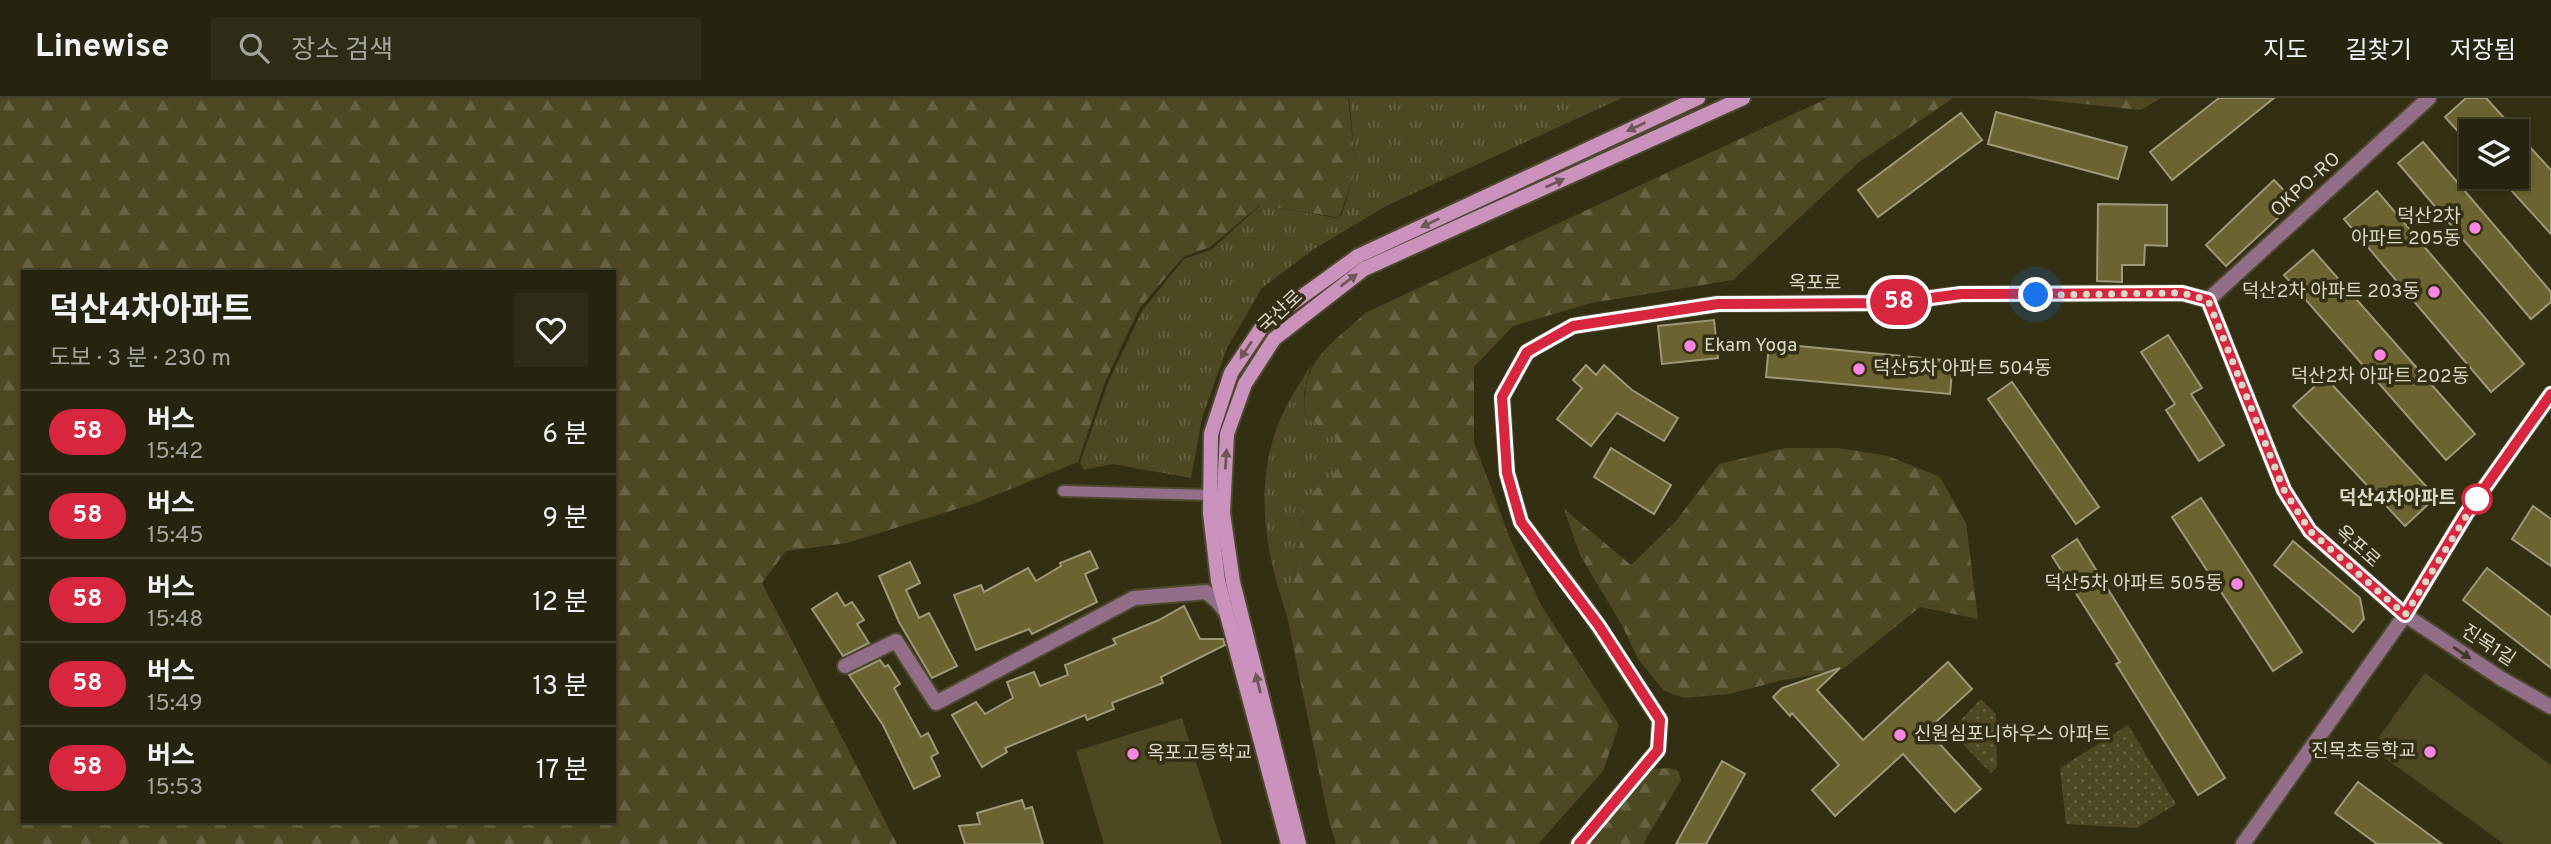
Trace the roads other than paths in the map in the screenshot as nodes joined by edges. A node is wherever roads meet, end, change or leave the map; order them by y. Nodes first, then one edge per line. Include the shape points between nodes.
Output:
1 (1698, 98) edge
2 (1743, 98) edge
3 (2430, 98) edge
4 (2208, 300) junction
5 (2551, 394) edge
6 (1063, 491) dead end
7 (1211, 495) junction
8 (1217, 568) junction
9 (1206, 592) junction
10 (2405, 615) junction
11 (1228, 617) junction
12 (845, 666) dead end
13 (2551, 707) edge
14 (1288, 844) edge
15 (1299, 844) edge
16 (1578, 844) edge
17 (2243, 844) edge

1 -> 7 street, 국산로 via 1358,256 1264,324 1231,373 1211,434
15 -> 2 street, 국산로 via 1233,582 1223,513 1227,434 1245,384 1274,340 1364,269
3 - 4 street, OKPO-RO
4 - 10 street, 옥포로 via 2284,490 2310,531
4 - 16 street, 옥포로 via 2182,293 1961,294 1893,303 1718,304 1573,326 1527,352 1502,397 1507,473 1521,522 1599,626 1660,720 1658,750
5 - 10 street via 2466,514
6 - 7 lane
7 - 8 street, 국산로
8 - 9 street
8 - 11 street, 국산로
9 - 11 street
9 - 12 street via 1134,598 936,703 896,641
10 -> 13 street, 진목1길
10 - 17 street
11 - 14 street, 국산로

